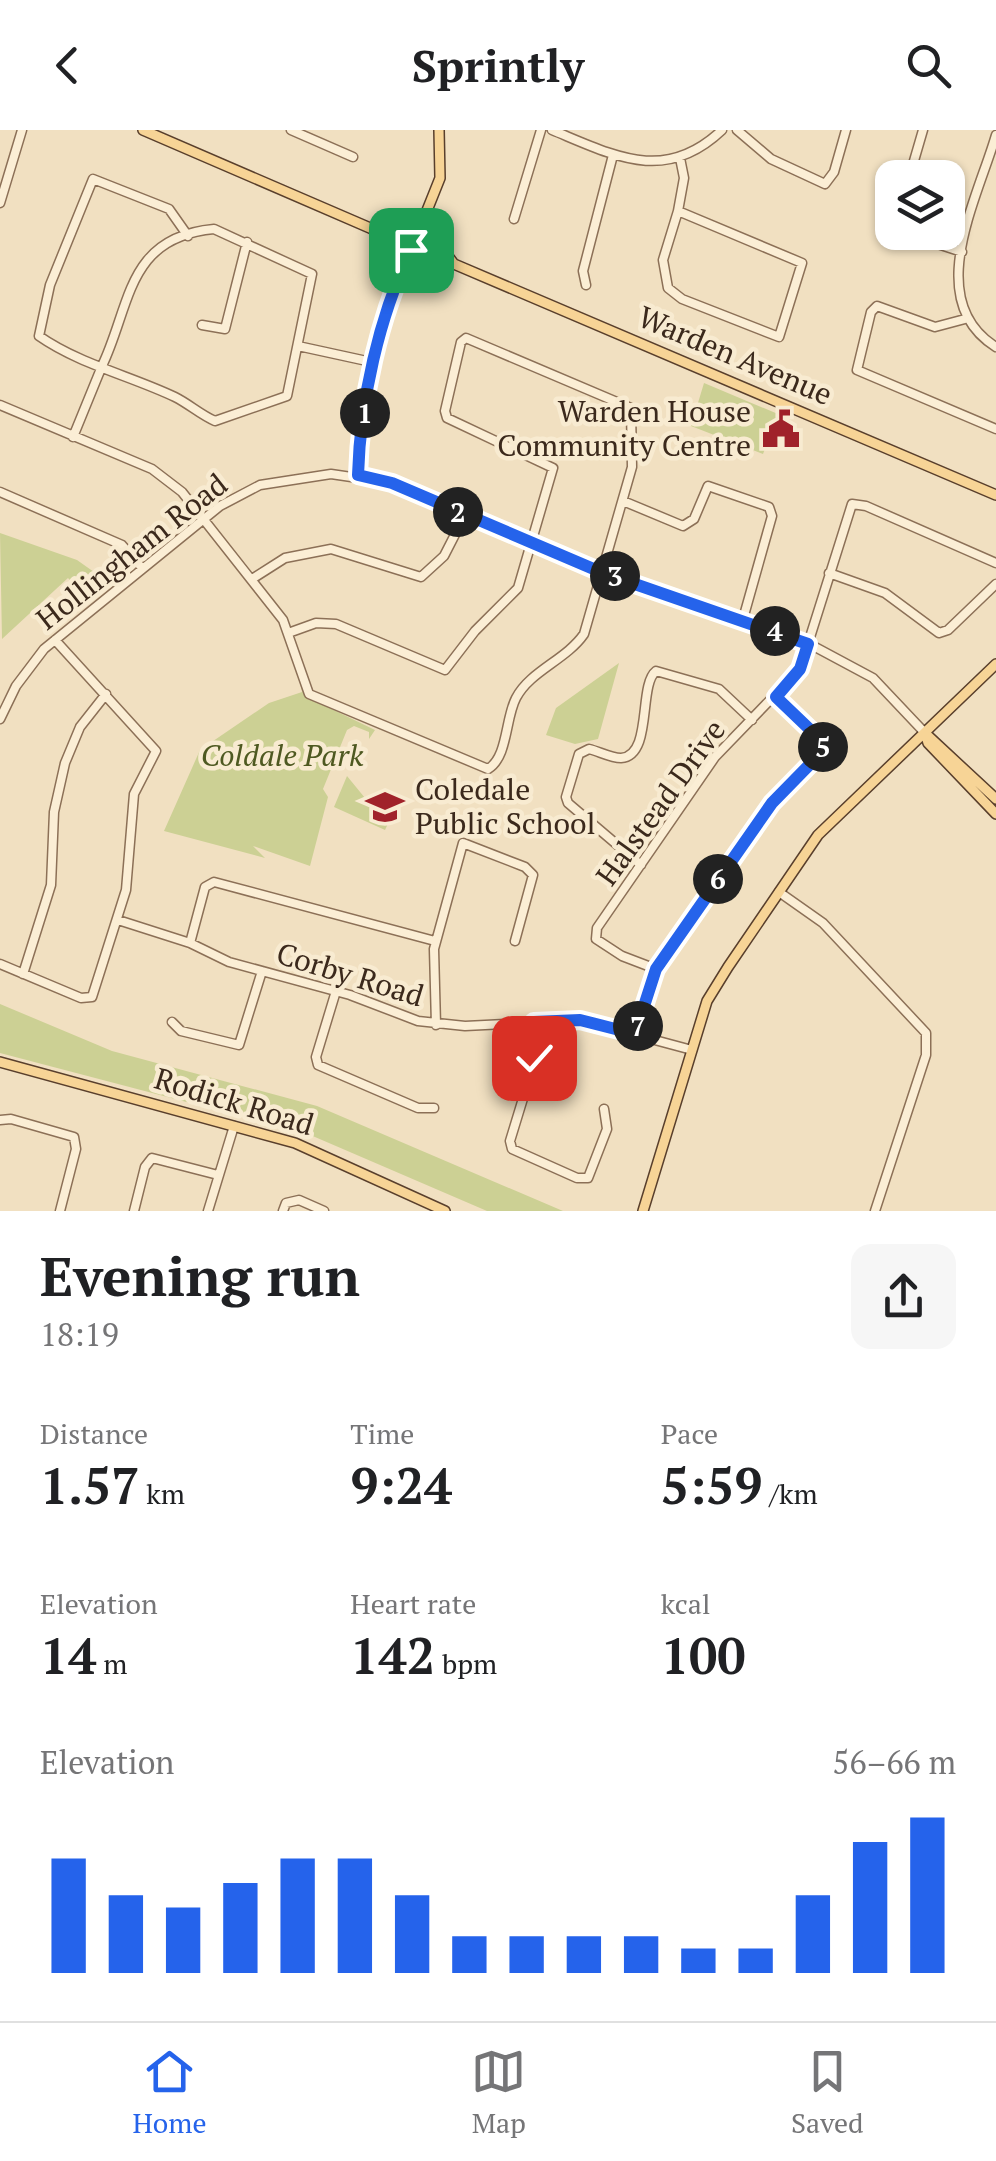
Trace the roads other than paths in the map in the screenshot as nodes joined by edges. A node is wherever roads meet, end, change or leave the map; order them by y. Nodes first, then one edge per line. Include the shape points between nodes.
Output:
1 (22, 130) edge
2 (143, 130) edge
3 (291, 130) edge
4 (439, 130) edge
5 (541, 130) edge
6 (552, 130) edge
7 (722, 130) edge
8 (737, 130) edge
9 (846, 130) edge
10 (923, 130) edge
11 (310, 134) edge
12 (996, 136) edge
13 (614, 155) junction
14 (354, 156) dead end
15 (680, 158) junction
16 (914, 160) edge
17 (0, 202) edge
18 (678, 211) junction
19 (514, 219) dead end
20 (188, 236) junction
21 (247, 242) junction
22 (413, 246) junction
23 (956, 250) edge
24 (962, 252) junction
25 (586, 285) dead end
26 (966, 319) junction
27 (202, 324) dead end
28 (298, 346) junction
29 (996, 348) edge
30 (376, 363) junction
31 (102, 366) junction
32 (0, 405) edge
33 (996, 429) edge
34 (73, 437) junction
35 (358, 475) junction
36 (0, 492) edge
37 (996, 495) edge
38 (623, 501) junction
39 (465, 515) junction
40 (204, 518) junction
41 (533, 544) junction
42 (996, 564) edge
43 (142, 568) junction
44 (603, 573) junction
45 (829, 573) junction
46 (252, 579) junction
47 (996, 584) edge
48 (743, 619) junction
49 (290, 632) junction
50 (55, 640) junction
51 (808, 644) junction
52 (996, 664) edge
53 (106, 694) junction
54 (776, 697) junction
55 (0, 720) edge
56 (752, 720) junction
57 (926, 733) junction
58 (996, 799) edge
59 (996, 814) edge
60 (641, 865) junction
61 (779, 892) junction
62 (118, 920) junction
63 (435, 941) junction
64 (515, 941) dead end
65 (190, 943) junction
66 (0, 964) edge
67 (656, 969) junction
68 (262, 971) junction
69 (23, 974) junction
70 (336, 991) junction
71 (172, 1022) dead end
72 (534, 1022) junction
73 (436, 1025) junction
74 (635, 1034) junction
75 (692, 1050) junction
76 (0, 1062) edge
77 (434, 1108) dead end
78 (604, 1109) dead end
79 (0, 1120) edge
80 (234, 1126) junction
81 (218, 1175) junction
82 (60, 1211) edge
83 (134, 1211) edge
84 (208, 1211) edge
85 (283, 1211) edge
86 (324, 1211) edge
87 (445, 1211) edge
88 (643, 1211) edge
89 (875, 1211) edge

1 - 17 street
2 - 22 main road, Warden Avenue
3 - 11 street
4 - 22 main road via 442,170
5 - 19 street
6 - 13 street
7 - 15 street
8 - 9 street via 771,160 822,184 834,172
10 - 16 street
11 - 14 street
12 - 24 street
13 - 15 street via 656,162
13 - 25 street via 583,270
15 - 18 street
18 - 18 street via 663,260 668,288 779,337 802,263
20 - 21 street via 214,229
20 - 31 street via 146,261 120,308
20 - 31 street via 162,206 100,179 88,184 37,332
21 - 27 street via 225,329
21 - 28 street via 314,277
22 - 30 street
22 - 37 main road, Warden Avenue
23 - 24 street
24 - 26 street via 957,292
26 - 29 street
26 - 33 street via 935,327 877,306 857,370
28 - 30 street
28 - 31 street via 285,398 219,421
30 - 35 street
31 - 34 street
32 - 34 street
34 - 40 street via 166,478
35 - 39 street, Hollingham Road
35 - 40 street, Hollingham Road via 271,482
36 - 43 street via 122,545
38 - 41 street via 632,467 630,408 466,338 447,418 554,468
38 - 44 street
38 - 48 street via 683,526 694,519 708,486 769,507
39 - 41 street, Hollingham Road
39 - 46 street via 444,556 422,576 331,549 285,558
40 - 43 street, Hollingham Road
40 - 46 street
41 - 44 street, Hollingham Road
41 - 49 street via 515,594 475,631 448,669 336,624
42 - 45 street, Halstead Drive via 855,504
43 - 50 street, Hollingham Road
44 - 48 street, Hollingham Road
44 - 49 street via 584,634 516,699 498,760 488,769 314,698 302,684
45 - 47 street via 884,593 939,633
45 - 51 street, Halstead Drive
46 - 49 street
48 - 51 street, Hollingham Road
50 - 53 street
50 - 55 street, Hollingham Road via 24,672
51 - 54 street, Halstead Drive via 800,669
51 - 57 street, Hollingham Road via 874,678
52 - 57 main road
53 - 62 street via 156,752 132,801
53 - 69 street via 80,726 58,789 53,872
54 - 56 street, Halstead Drive
54 - 67 street via 823,746 772,803
56 - 60 street, Halstead Drive via 716,756
56 - 60 street via 720,689 656,671 648,678 642,734 629,754 580,754 568,803
57 - 58 main road
57 - 59 main road
57 - 61 main road via 818,835
60 - 67 street, Halstead Drive via 596,934 604,947
61 - 75 main road via 707,1001
61 - 89 street via 823,923 926,1033 926,1055
62 - 65 street, Corby Road
62 - 69 street via 90,999
63 - 64 street via 460,846 468,843 533,874
63 - 65 street via 214,882 205,887
63 - 73 street
65 - 68 street, Corby Road
66 - 69 street
67 - 74 street
68 - 70 street, Corby Road
68 - 71 street via 239,1045 181,1031
70 - 73 street, Corby Road
70 - 77 street via 318,1064 418,1108
72 - 73 street, Corby Road
72 - 74 street, Corby Road via 580,1020
72 - 78 street via 532,1069 512,1149 588,1178 607,1129
74 - 75 street, Corby Road
75 - 88 main road
76 - 80 main road, Rodick Road
79 - 82 street via 74,1136
80 - 81 street
80 - 87 main road, Rodick Road via 304,1147
81 - 83 street via 152,1158
81 - 84 street
85 - 86 street via 286,1202 299,1200

